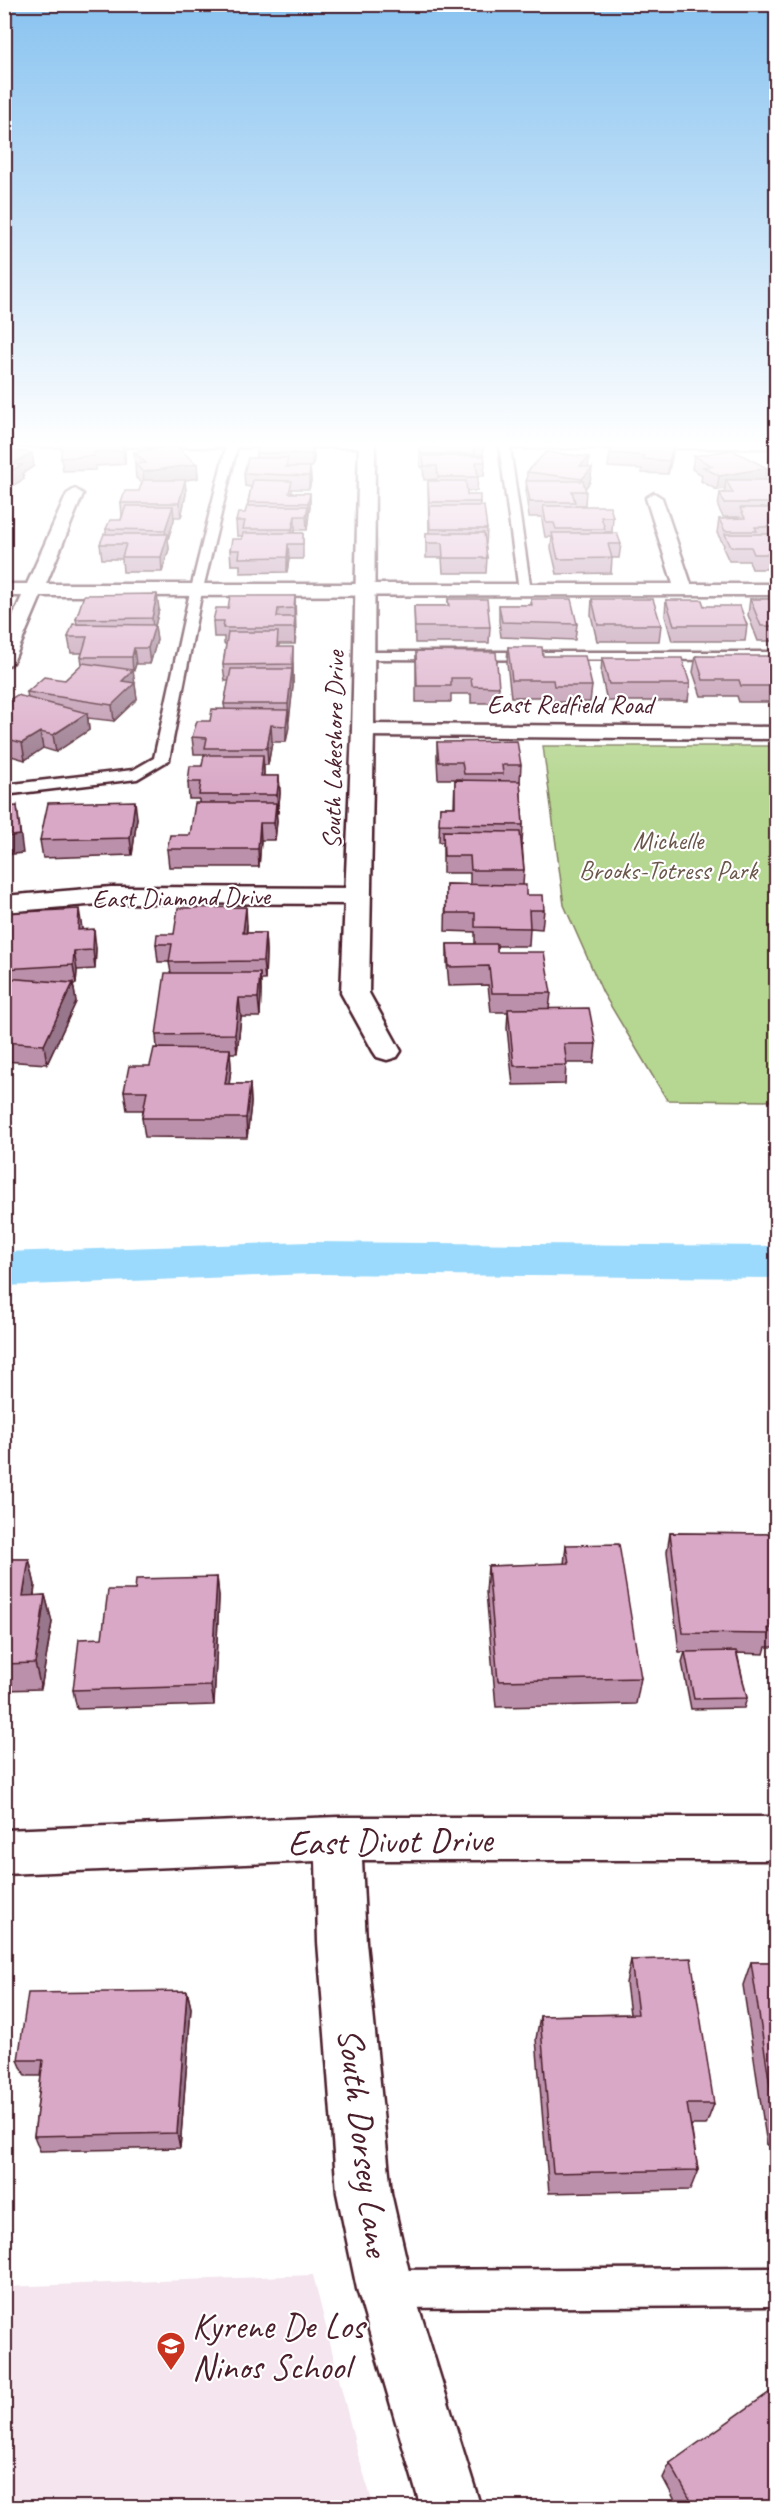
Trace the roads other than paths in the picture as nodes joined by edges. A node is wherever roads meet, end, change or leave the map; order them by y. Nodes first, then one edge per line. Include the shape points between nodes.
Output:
1 (49, 559) edge
2 (204, 559) edge
3 (365, 559) edge
4 (521, 559) edge
5 (674, 559) edge
6 (4, 590) edge
7 (36, 590) junction
8 (196, 590) junction
9 (777, 590) edge
10 (364, 591) junction
11 (525, 591) junction
12 (684, 591) junction
13 (364, 656) junction
14 (777, 656) edge
15 (4, 660) edge
16 (363, 730) junction
17 (777, 733) edge
18 (4, 790) edge
19 (358, 896) junction
20 (4, 904) edge
21 (387, 1051) dead end
22 (777, 1838) edge
23 (338, 1839) junction
24 (4, 1852) edge
25 (777, 2287) edge
26 (385, 2289) junction
27 (451, 2508) edge

1 - 7 street
2 - 8 lane
3 - 10 street, South Lakeshore Drive
4 - 11 lane
5 - 12 street
6 - 7 street
7 - 8 street
7 - 15 street
8 - 10 street
8 - 18 lane via 161,760 137,774
9 - 12 street
10 - 11 street
10 - 13 street, South Lakeshore Drive
11 - 12 street
13 - 14 lane
13 - 16 street, South Lakeshore Drive
16 - 17 street, East Redfield Road
16 - 19 street, South Lakeshore Drive
19 - 20 street, East Diamond Drive via 111,896
19 - 21 street, South Lakeshore Drive via 355,993
22 - 23 street, East Divot Drive
23 - 24 street, East Divot Drive
23 - 26 street, South Dorsey Lane via 342,1942 364,2193
25 - 26 lane
26 - 27 street, South Dorsey Lane

